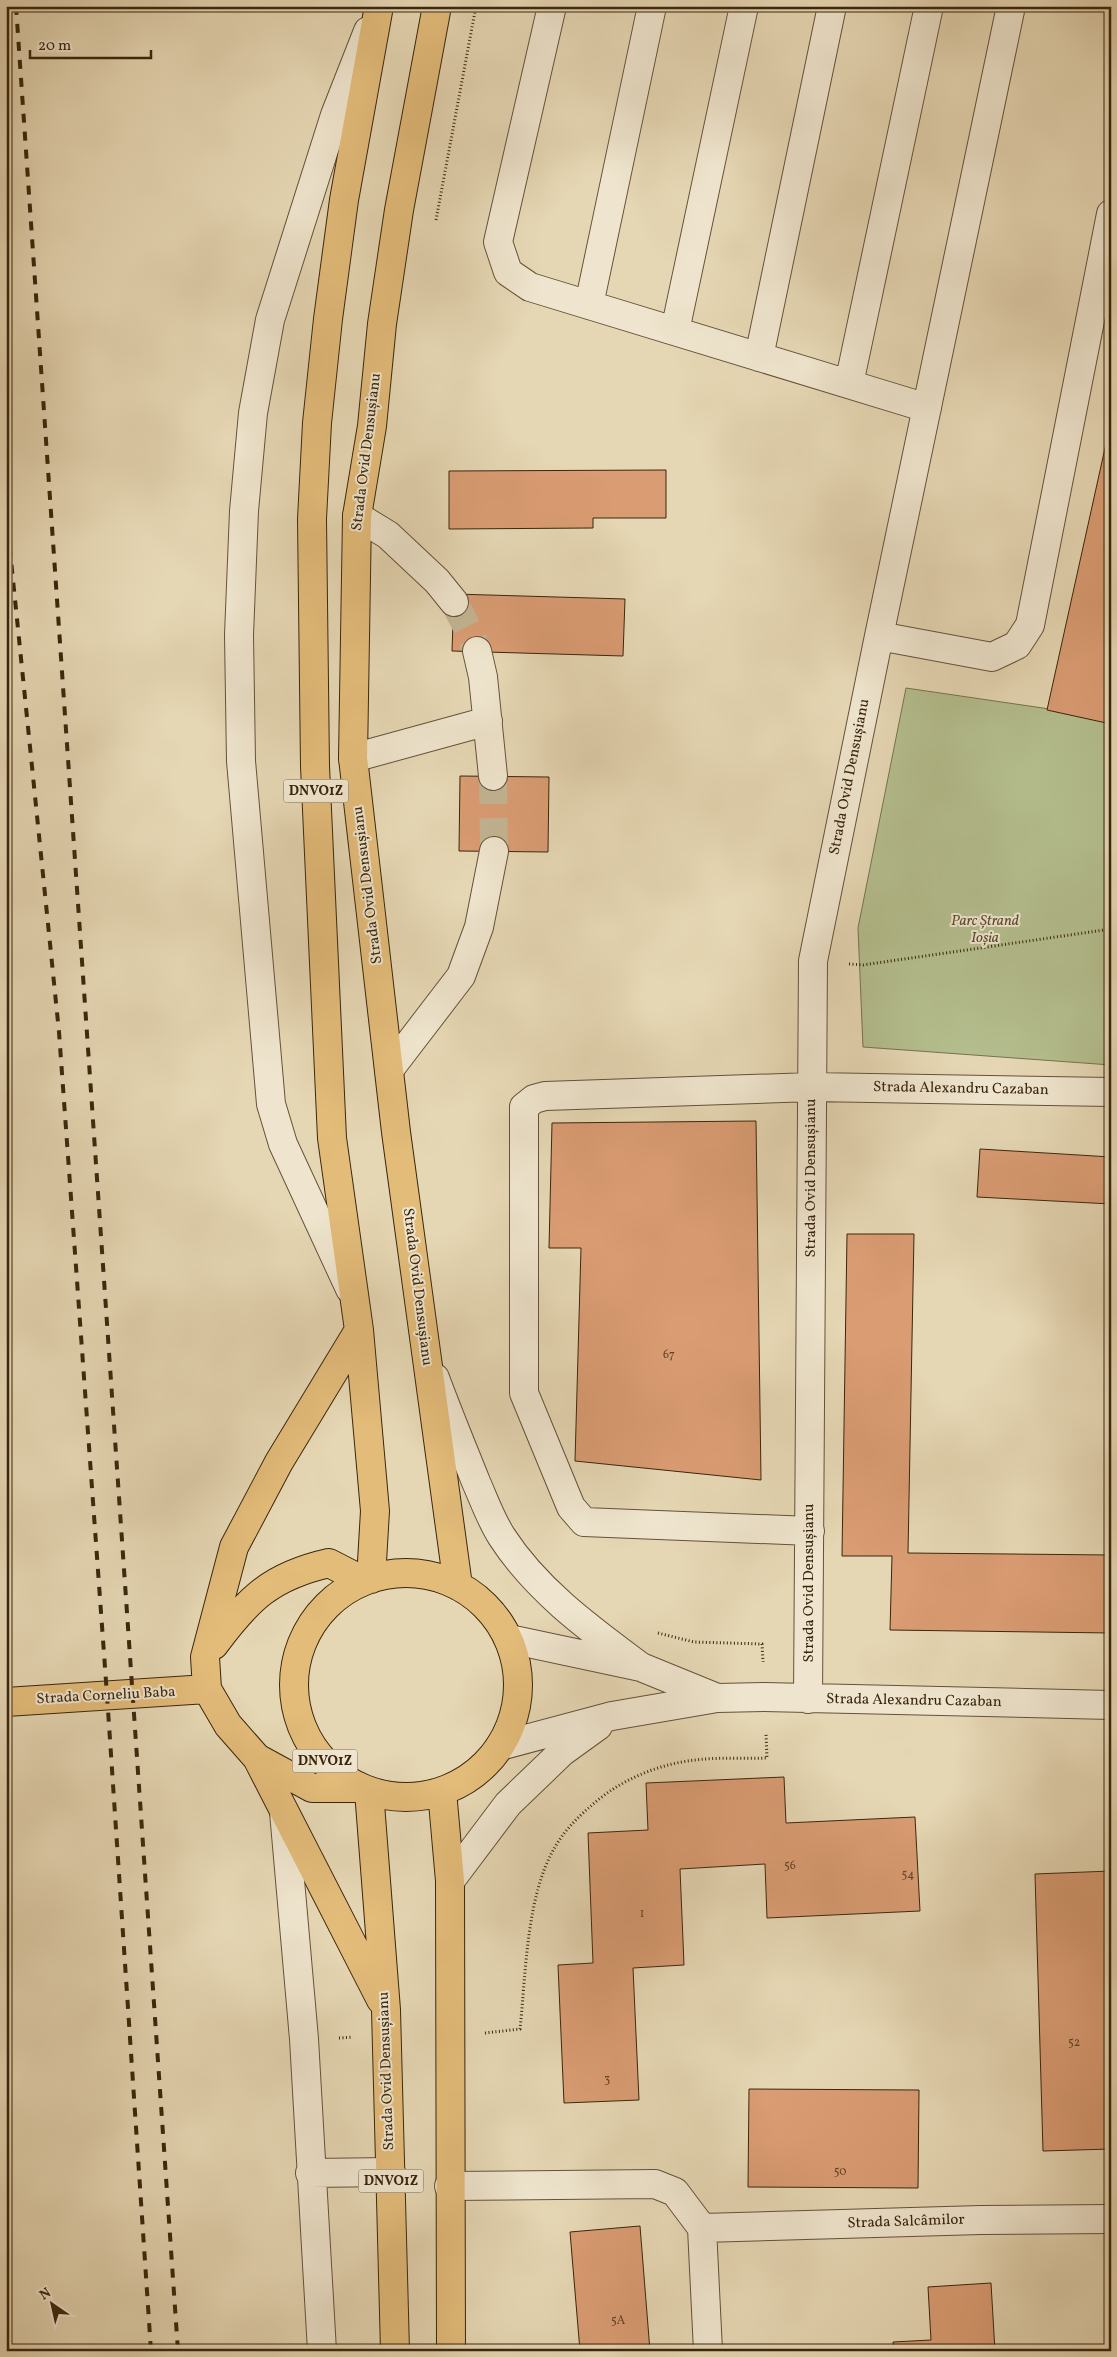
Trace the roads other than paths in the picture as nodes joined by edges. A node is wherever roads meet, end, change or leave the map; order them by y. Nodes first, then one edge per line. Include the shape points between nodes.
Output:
1 (378, 6) edge
2 (438, 6) edge
3 (552, 6) edge
4 (652, 6) edge
5 (744, 6) edge
6 (832, 6) edge
7 (929, 6) edge
8 (1011, 6) edge
9 (1111, 214) edge
10 (589, 305) junction
11 (675, 331) junction
12 (759, 357) junction
13 (849, 384) junction
14 (927, 408) junction
15 (357, 516) junction
16 (454, 602) tunnel mouth
17 (879, 636) junction
18 (477, 651) tunnel mouth
19 (488, 721) junction
20 (353, 758) junction
21 (492, 776) tunnel mouth
22 (494, 851) tunnel mouth
23 (389, 1070) junction
24 (812, 1087) junction
25 (1111, 1092) edge
26 (356, 1303) junction
27 (359, 1330) junction
28 (425, 1351) junction
29 (810, 1531) junction
30 (368, 1580) junction
31 (458, 1586) junction
32 (509, 1639) junction
33 (205, 1657) junction
34 (641, 1667) junction
35 (207, 1690) junction
36 (718, 1698) junction
37 (808, 1699) junction
38 (6, 1702) edge
39 (1111, 1705) edge
40 (612, 1716) junction
41 (500, 1746) junction
42 (256, 1758) junction
43 (365, 1790) junction
44 (442, 1791) junction
45 (284, 1812) junction
46 (450, 1881) junction
47 (386, 2010) junction
48 (310, 2172) junction
49 (391, 2172) junction
50 (449, 2186) junction
51 (1111, 2219) edge
52 (702, 2228) junction
53 (322, 2351) edge
54 (395, 2351) edge
55 (451, 2351) edge
56 (708, 2351) edge

1 - 26 main road, DNVO1Z via 344,200 328,319 317,423 312,518 315,766 332,1138
1 - 26 street via 334,115 270,320 253,414 244,511 239,635 241,761 271,1104 283,1144
2 - 15 main road, Strada Ovid Densușianu / DNVO1Z via 399,210 382,324 372,426
3 - 10 street via 498,242 508,272 530,288
4 - 10 street
5 - 11 street
6 - 12 street
7 - 13 street
8 - 14 street, Strada Ovid Densușianu
9 - 17 street via 1030,625 1017,645 992,657
10 - 11 street
11 - 12 street
12 - 13 street
13 - 14 street
14 - 17 street, Strada Ovid Densușianu
15 - 16 street via 388,534
15 - 20 main road, Strada Ovid Densușianu / DNVO1Z
17 - 24 street, Strada Ovid Densușianu via 813,961
18 - 19 street
19 - 20 street
19 - 21 street
20 - 23 main road, Strada Ovid Densușianu / DNVO1Z
22 - 23 street via 479,927 461,976
23 - 28 main road, Strada Ovid Densușianu / DNVO1Z
24 - 25 street, Strada Alexandru Cazaban
24 - 29 street, Strada Ovid Densușianu
24 - 29 street, Strada Alexandru Cazaban via 546,1096 534,1099 524,1107 524,1393 571,1506 584,1522
26 - 27 main road, DNVO1Z
27 - 30 main road, DNVO1Z via 375,1511
27 - 33 main road via 279,1462 234,1546
28 - 31 main road, Strada Ovid Densușianu / DNVO1Z
28 - 34 street via 458,1439 502,1536 529,1572 556,1600 595,1634
29 - 37 street, Strada Ovid Densușianu
30 - 31 main road, DNVO1Z via 400,1572 430,1575
30 - 33 main road via 329,1563 298,1570 240,1610
30 - 43 main road, DNVO1Z via 339,1595 318,1616 303,1641 295,1669 294,1688 301,1727 316,1752 336,1773
31 - 32 main road, DNVO1Z via 488,1608
32 - 34 street, Strada Alexandru Cazaban
32 - 41 main road, DNVO1Z via 518,1675 516,1703
33 - 35 main road
34 - 36 street, Strada Alexandru Cazaban
35 - 38 main road, Strada Corneliu Baba
35 - 42 main road via 228,1725
36 - 37 street, Strada Alexandru Cazaban
36 - 40 street, Strada Alexandru Cazaban
37 - 39 street, Strada Alexandru Cazaban
40 - 41 street, Strada Alexandru Cazaban
40 - 46 street via 562,1752 508,1804
41 - 44 main road, DNVO1Z via 476,1774
42 - 43 main road via 312,1788
42 - 45 main road
43 - 44 main road, DNVO1Z via 406,1798
43 - 47 main road, Strada Ovid Densușianu / DNVO1Z
44 - 46 main road
45 - 47 main road
45 - 48 street via 304,2039
46 - 50 main road via 452,2036
47 - 49 main road, Strada Ovid Densușianu / DNVO1Z
48 - 49 street
48 - 53 street
49 - 54 main road, Strada Ovid Densușianu / DNVO1Z
50 - 52 street via 655,2184 675,2192
50 - 55 main road
51 - 52 street, Strada Salcâmilor
52 - 56 street

